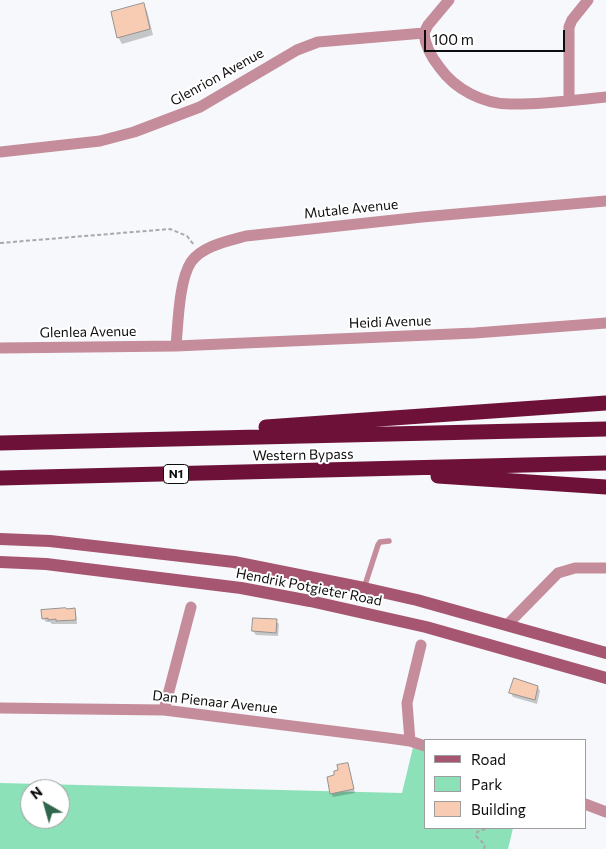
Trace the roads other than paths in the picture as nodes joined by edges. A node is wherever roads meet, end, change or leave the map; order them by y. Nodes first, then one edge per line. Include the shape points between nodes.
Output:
1 (449, 0) edge
2 (588, 0) edge
3 (424, 33) junction
4 (606, 97) edge
5 (569, 100) junction
6 (0, 152) edge
7 (606, 201) edge
8 (606, 323) edge
9 (176, 346) junction
10 (0, 348) edge
11 (606, 404) edge
12 (606, 429) edge
13 (103, 440) junction
14 (0, 443) edge
15 (606, 462) edge
16 (351, 470) junction
17 (0, 478) edge
18 (606, 487) edge
19 (0, 539) edge
20 (389, 541) dead end
21 (0, 562) edge
22 (606, 568) edge
23 (364, 588) junction
24 (191, 607) dead end
25 (508, 626) junction
26 (421, 645) dead end
27 (606, 653) edge
28 (606, 678) edge
29 (0, 708) edge
30 (164, 710) junction
31 (410, 741) junction
32 (424, 746) edge
33 (586, 804) edge
34 (606, 812) edge

1 - 3 street
2 - 5 street via 569,27
3 - 5 street via 427,47 442,71 470,94 508,104
3 - 6 street, Glenrion Avenue via 318,42 297,50 200,107 134,132 100,141
4 - 5 street
7 - 9 street, Mutale Avenue via 422,216 226,241 205,250 192,261 186,272
8 - 9 street, Heidi Avenue via 475,333
9 - 10 street, Glenlea Avenue
11 - 13 highway
12 - 13 highway, Western Bypass
13 - 14 highway, Western Bypass
15 - 16 highway, Western Bypass / N1
16 - 17 highway, Western Bypass / N1
16 - 18 highway
19 - 23 main road, Hendrik Potgieter Road via 50,540 234,562
20 - 23 lane via 378,545
21 - 28 main road, Hendrik Potgieter Road via 46,564 241,588 310,601 426,627
22 - 25 street via 576,568 558,573
23 - 25 main road, Hendrik Potgieter Road
24 - 30 street
25 - 27 main road, Hendrik Potgieter Road
26 - 31 street via 407,703
29 - 30 street, Dan Pienaar Avenue
30 - 31 street, Dan Pienaar Avenue
31 - 32 street, Dan Pienaar Avenue
33 - 34 street

